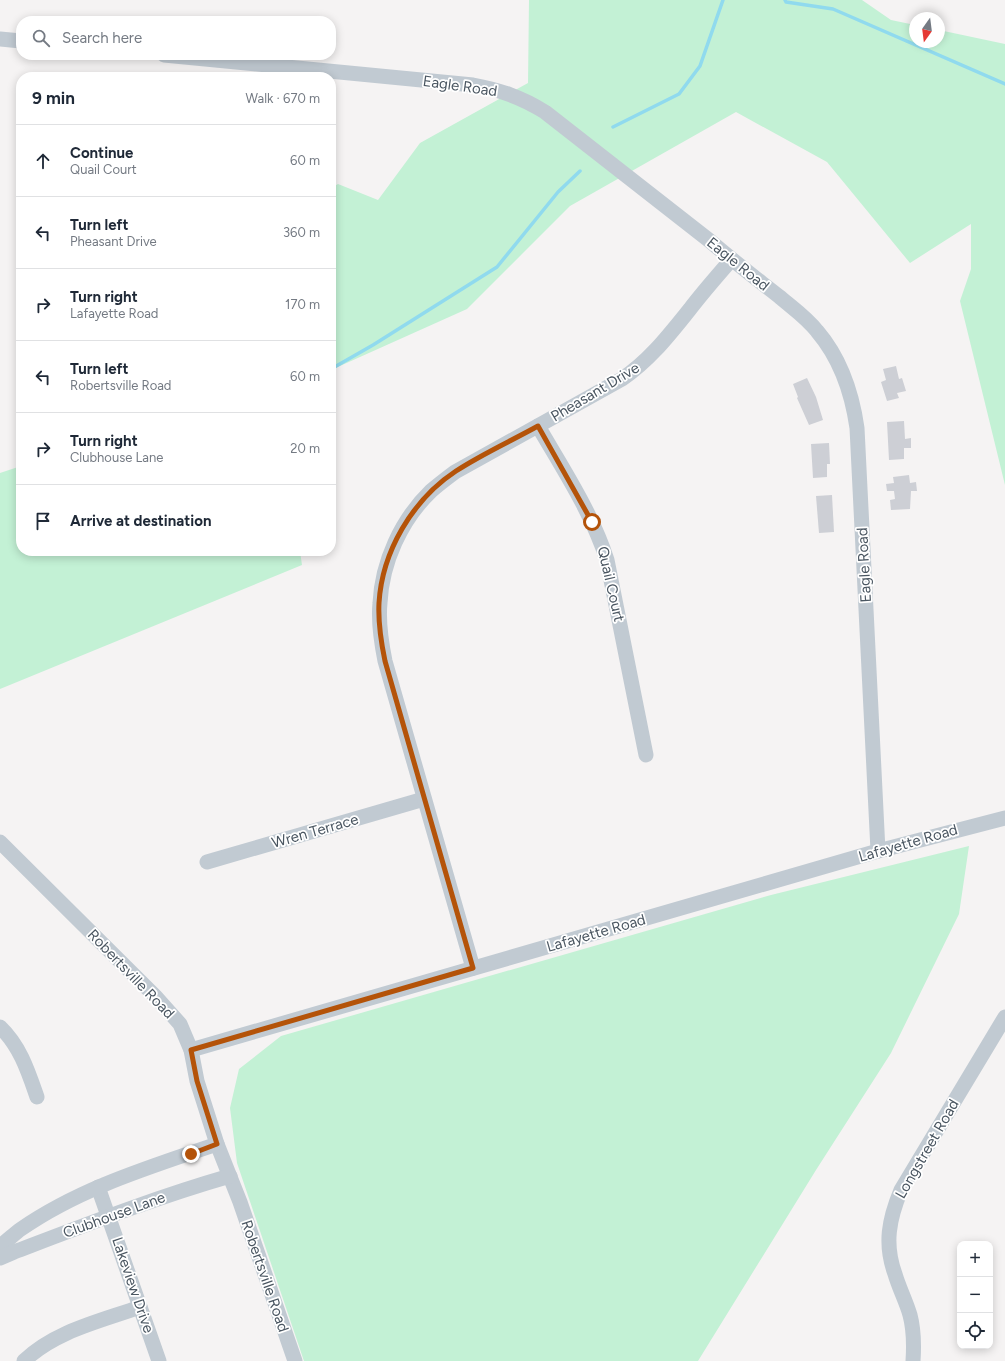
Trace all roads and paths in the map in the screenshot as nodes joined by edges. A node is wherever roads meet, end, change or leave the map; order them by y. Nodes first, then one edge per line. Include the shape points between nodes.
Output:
1 (0, 39) edge
2 (16, 41) edge
3 (192, 60) edge
4 (255, 71) edge
5 (271, 72) edge
6 (336, 76) edge
7 (731, 260) junction
8 (538, 426) junction
9 (646, 756) dead end
10 (424, 799) junction
11 (1004, 822) edge
12 (0, 842) edge
13 (878, 851) junction
14 (207, 862) dead end
15 (473, 968) junction
16 (1005, 1017) edge
17 (0, 1027) edge
18 (191, 1050) junction
19 (37, 1096) dead end
20 (217, 1144) junction
21 (230, 1176) junction
22 (98, 1187) junction
23 (109, 1217) junction
24 (0, 1246) edge
25 (0, 1258) edge
26 (140, 1307) junction
27 (24, 1361) edge
28 (159, 1361) edge
29 (295, 1361) edge
30 (913, 1361) edge

1 - 2 street
3 - 4 street, Eagle Road
4 - 5 street, Eagle Road
6 - 7 street, Eagle Road via 473,85 519,97 545,112
7 - 8 street, Pheasant Drive via 657,350 644,362 622,379
7 - 13 street, Eagle Road via 806,319 831,350 848,383 858,428
8 - 9 street, Quail Court via 592,522 605,554
8 - 10 street, Pheasant Drive via 455,472 432,490 399,534 389,557 380,602 380,638
10 - 14 street, Wren Terrace
10 - 15 street, Pheasant Drive
11 - 13 street, Lafayette Road
12 - 18 street, Robertsville Road via 155,996 180,1024
13 - 15 street, Lafayette Road
15 - 18 street, Lafayette Road
16 - 30 street, Longstreet Road via 901,1190 893,1211 888,1238 889,1251 894,1274 910,1314 914,1343
17 - 19 street via 24,1061
18 - 20 street, Robertsville Road via 197,1081
20 - 21 street, Robertsville Road
20 - 22 street, Clubhouse Lane
21 - 23 street, Clubhouse Lane
21 - 29 street, Robertsville Road
22 - 23 street, Lakeview Drive
22 - 24 street, Clubhouse Lane via 21,1229
23 - 25 street, Clubhouse Lane
23 - 26 street, Lakeview Drive
26 - 27 street via 56,1339
26 - 28 street, Lakeview Drive

